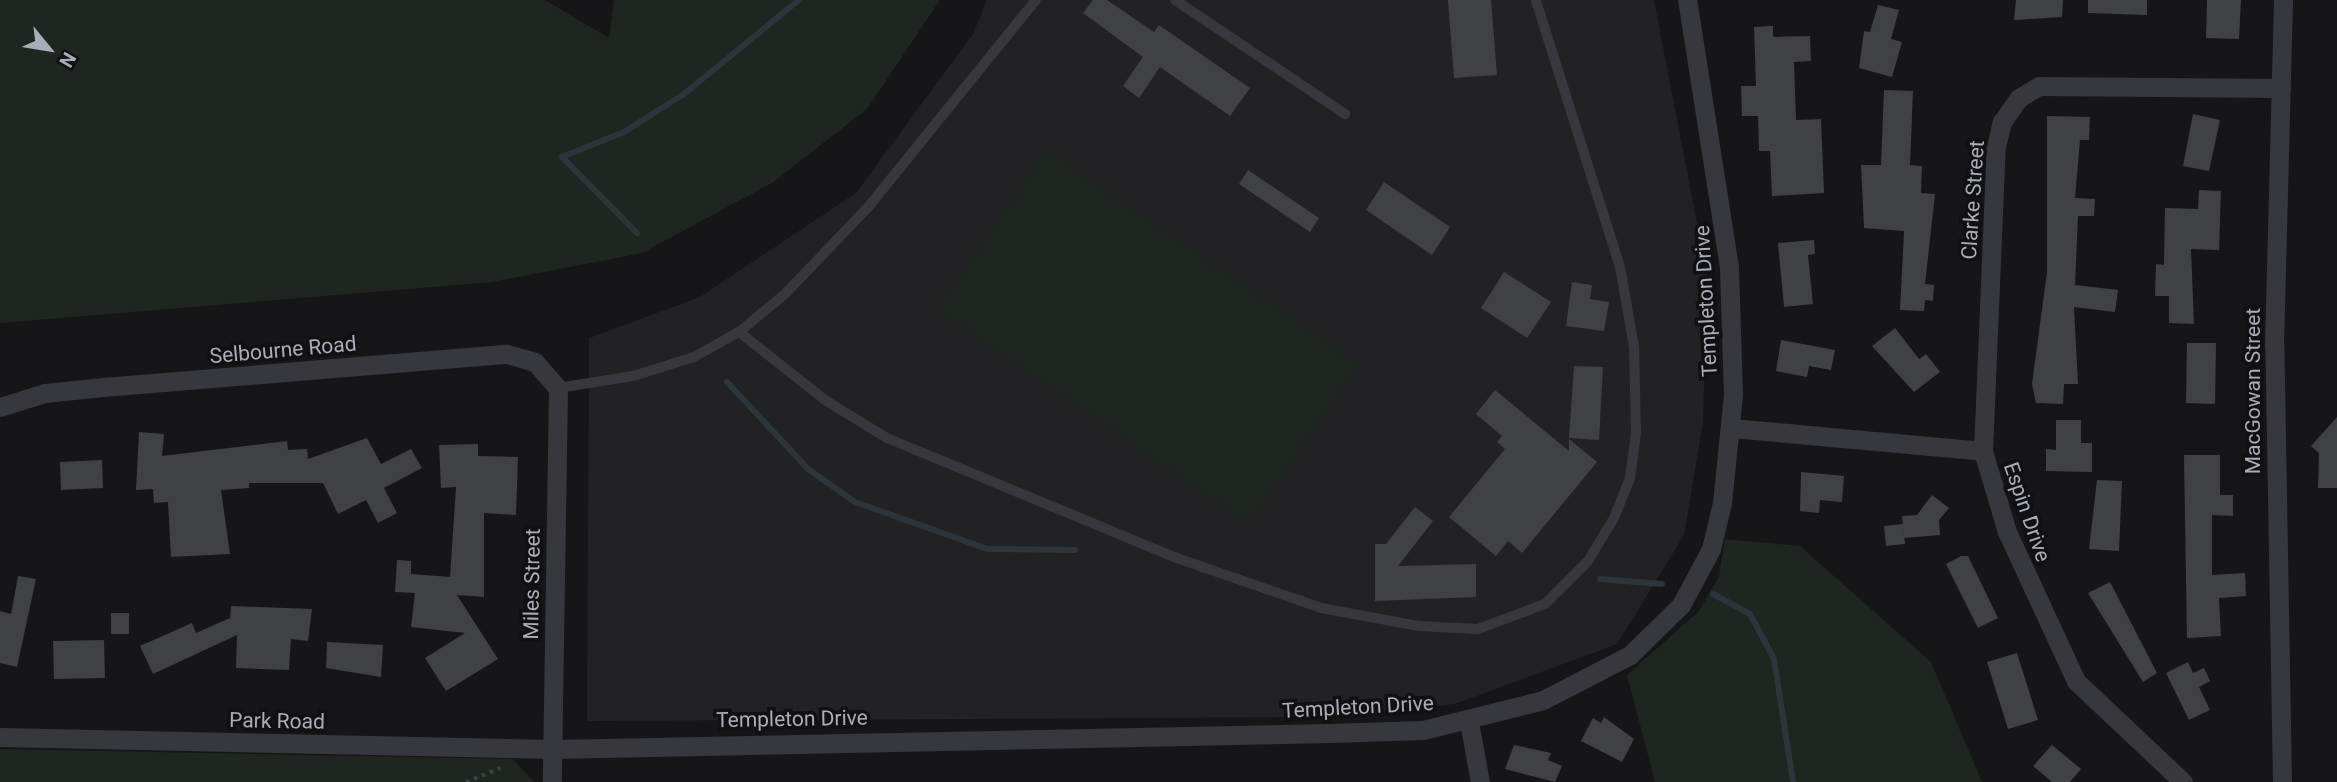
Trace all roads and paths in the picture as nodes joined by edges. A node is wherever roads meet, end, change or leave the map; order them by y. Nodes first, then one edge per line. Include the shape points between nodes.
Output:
1 (1037, 0) edge
2 (1175, 0) edge
3 (1536, 0) edge
4 (1687, 0) edge
5 (2283, 0) edge
6 (2281, 88) junction
7 (1345, 114) dead end
8 (739, 332) junction
9 (558, 387) junction
10 (0, 407) edge
11 (1732, 428) junction
12 (1983, 451) junction
13 (1469, 722) junction
14 (0, 737) edge
15 (552, 749) junction
16 (552, 782) edge
17 (1480, 782) edge
18 (2183, 782) edge
19 (2282, 782) edge

1 - 8 lane via 869,206 786,293
2 - 7 lane
3 - 8 lane via 1620,267 1634,347 1636,433 1630,478 1614,518 1588,561 1545,604 1478,629 1419,626 1321,608 1162,552 887,438 825,400
4 - 11 street, Templeton Drive via 1721,186
5 - 6 street, MacGowan Street
6 - 12 street, Clarke Street via 2039,86 2019,98 2002,122 1996,147
6 - 19 street, MacGowan Street via 2274,345
8 - 9 lane via 694,357 633,376
9 - 10 street, Selbourne Road via 535,362 507,354 45,393
9 - 15 street, Miles Street
11 - 12 street, Espin Drive
11 - 13 street, Templeton Drive via 1711,549 1681,605 1630,655 1584,681
12 - 18 street, Espin Drive via 2007,532 2076,681
13 - 15 street, Templeton Drive via 1330,733
13 - 17 street
14 - 15 street, Park Road
15 - 16 street, Miles Street

